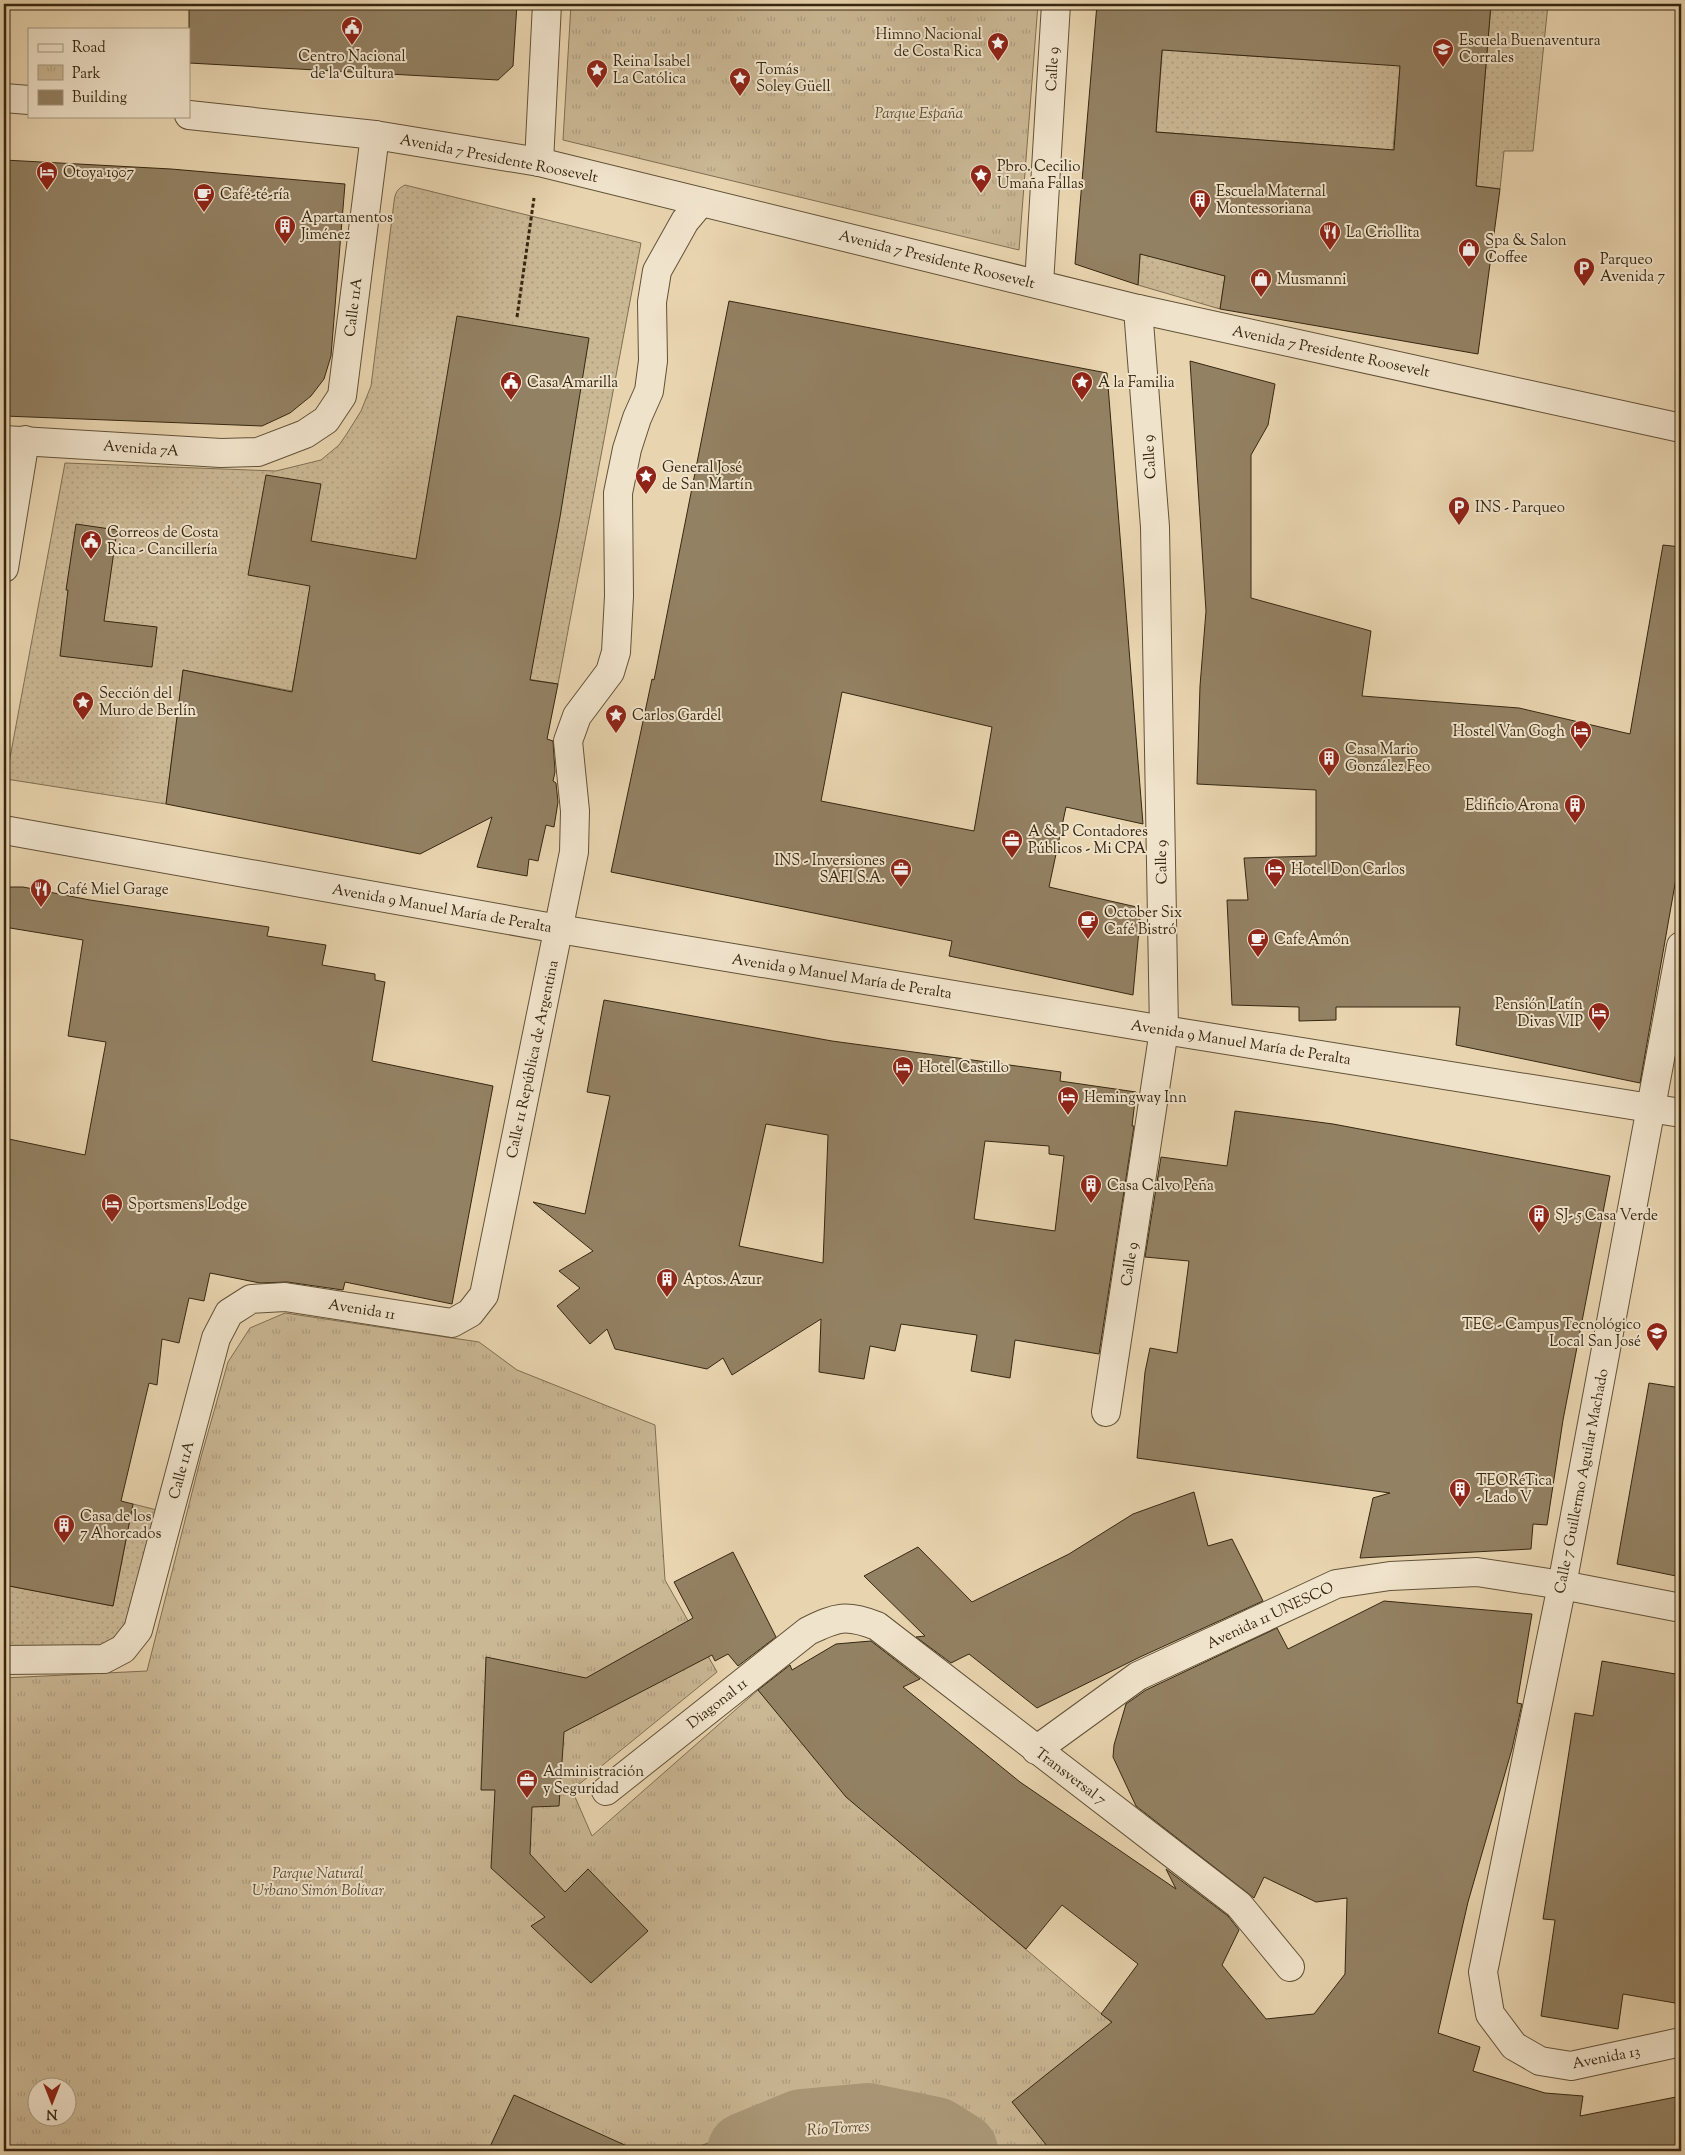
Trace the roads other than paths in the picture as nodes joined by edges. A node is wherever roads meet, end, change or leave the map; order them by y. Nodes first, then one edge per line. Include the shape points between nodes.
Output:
1 (547, 4) edge
2 (1056, 4) edge
3 (4, 98) edge
4 (28, 100) edge
5 (190, 116) edge
6 (375, 134) junction
7 (539, 162) junction
8 (701, 202) junction
9 (1038, 284) junction
10 (1138, 308) junction
11 (1681, 428) edge
12 (15, 440) edge
13 (277, 446) joint
14 (4, 568) edge
15 (4, 830) edge
16 (559, 929) junction
17 (1681, 946) edge
18 (1164, 1030) junction
19 (1652, 1108) junction
20 (1681, 1113) edge
21 (251, 1299) joint
22 (470, 1313) joint
23 (1106, 1412) dead end
24 (1562, 1585) junction
25 (1681, 1608) edge
26 (832, 1619) joint
27 (4, 1660) edge
28 (1036, 1750) junction
29 (606, 1791) dead end
30 (1290, 1967) dead end
31 (1490, 2014) joint
32 (1681, 2042) edge

1 - 7 street
2 - 9 street, Calle 9
3 - 4 street
5 - 6 street, Avenida 7 Presidente Roosevelt
6 - 7 street, Avenida 7 Presidente Roosevelt
6 - 13 street, Calle 11A via 342,396 326,420 305,434
7 - 8 street, Avenida 7 Presidente Roosevelt
8 - 9 street, Avenida 7 Presidente Roosevelt
8 - 16 street, Calle 11 República de Argentina via 685,221 657,271 652,302 653,361 649,391 627,449 618,493 616,652 610,672 577,716 568,741 575,811 574,852
9 - 10 street, Avenida 7 Presidente Roosevelt
10 - 11 street, Avenida 7 Presidente Roosevelt
10 - 18 street, Calle 9 via 1154,527
12 - 13 street, Avenida 7A via 221,453 258,452
12 - 14 street
15 - 16 street, Avenida 9 Manuel María de Peralta
16 - 18 street, Avenida 9 Manuel María de Peralta
16 - 22 street, Calle 11 República de Argentina via 484,1295
17 - 19 street, Calle 7 Guillermo Aguilar Machado
18 - 19 street, Avenida 9 Manuel María de Peralta
18 - 23 street, Calle 9
19 - 20 street, Avenida 9 Manuel María de Peralta
19 - 24 street, Calle 7 Guillermo Aguilar Machado
21 - 22 street, Avenida 11 via 285,1297 452,1323
21 - 27 street, Calle 11A via 229,1313 216,1338 138,1630 123,1649 104,1659
24 - 25 street, Avenida 11 UNESCO
24 - 28 street, Avenida 11 UNESCO via 1477,1572 1390,1576 1336,1584 1138,1676
24 - 31 street, Calle 7 Guillermo Aguilar Machado via 1483,1972
26 - 28 street, Transversal 7 via 856,1618 877,1626
26 - 29 street, Diagonal 11 via 808,1631
28 - 30 street, Transversal 7 via 1239,1905
31 - 32 street, Avenida 13 via 1514,2046 1540,2062 1571,2066

